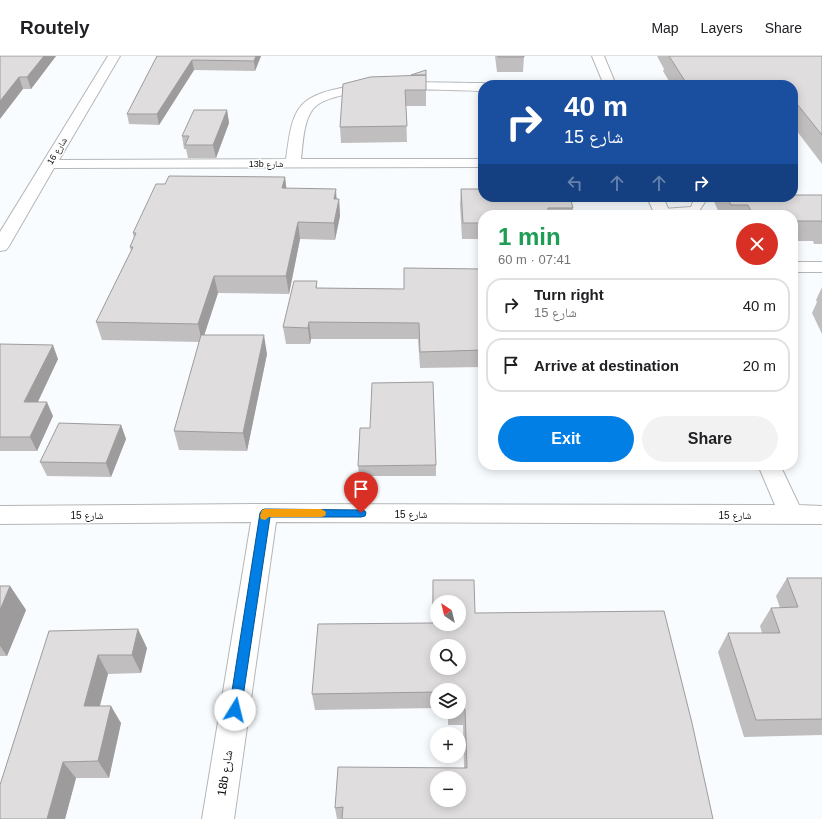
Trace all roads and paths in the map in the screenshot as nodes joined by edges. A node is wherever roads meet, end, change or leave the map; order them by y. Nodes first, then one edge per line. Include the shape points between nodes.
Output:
1 (114, 56) edge
2 (598, 56) edge
3 (608, 80) edge
4 (478, 87) edge
5 (478, 163) edge
6 (49, 164) junction
7 (293, 164) junction
8 (699, 202) edge
9 (689, 210) edge
10 (0, 246) edge
11 (798, 267) edge
12 (822, 267) edge
13 (771, 470) edge
14 (265, 513) junction
15 (0, 515) edge
16 (791, 515) junction
17 (822, 515) edge
18 (218, 819) edge

1 - 6 street, شارع 16
2 - 3 street
4 - 7 street via 379,87 348,89 324,95 313,101 303,114
5 - 7 street, 13b شارع
6 - 7 street, 13b شارع
6 - 10 street, شارع 16
8 - 9 lane via 695,208
11 - 12 street
13 - 16 street
14 - 15 street, شارع 15
14 - 16 street, شارع 15
14 - 18 street, 18b شارع
16 - 17 street, شارع 15

